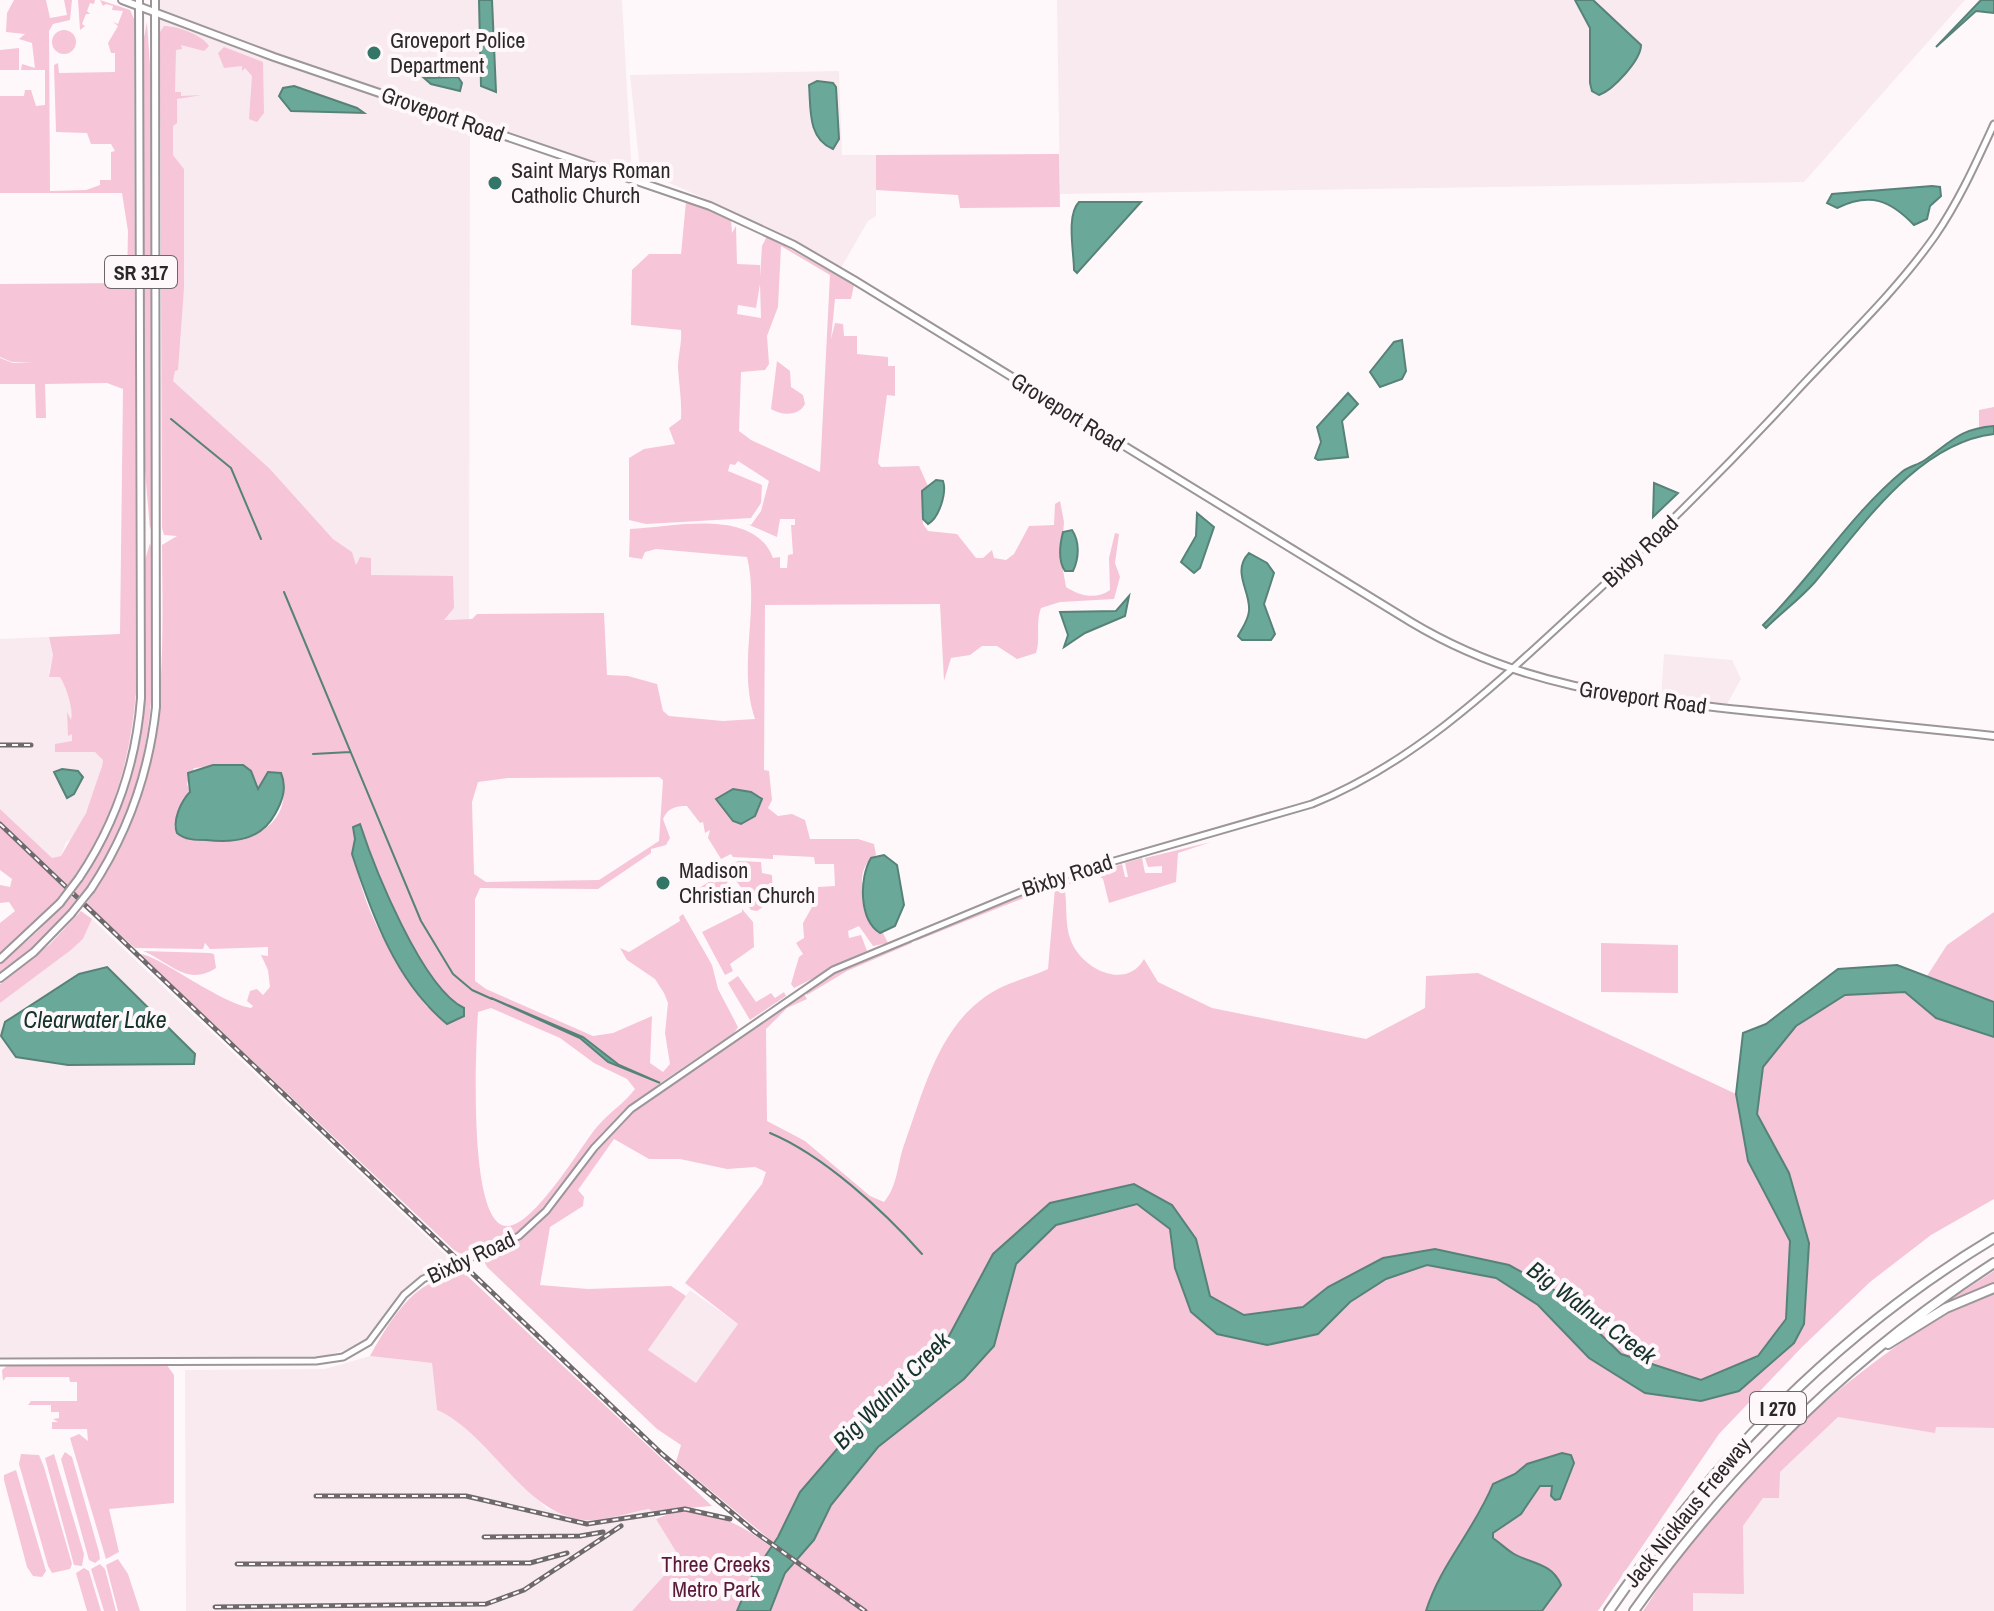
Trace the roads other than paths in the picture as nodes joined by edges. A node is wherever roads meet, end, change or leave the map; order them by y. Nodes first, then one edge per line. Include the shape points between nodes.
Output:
1 (122, 0) edge
2 (155, 0) edge
3 (139, 4) edge
4 (155, 14) junction
5 (1994, 124) edge
6 (1511, 669) junction
7 (1994, 736) edge
8 (0, 959) edge
9 (0, 978) edge
10 (1994, 1238) edge
11 (1994, 1263) edge
12 (1994, 1288) edge
13 (1869, 1353) junction
14 (0, 1362) edge
15 (1609, 1611) edge
16 (1634, 1611) edge

1 - 3 main road, Groveport Road
2 - 4 main road, SR 317
3 - 4 main road, Groveport Road
3 - 8 main road, SR 317, bridge via 141,698 133,754 120,801 79,878
4 - 6 main road, Groveport Road via 680,195 764,230 1418,627
4 - 9 main road, SR 317, bridge via 156,707 148,759 117,845 91,889 34,952
5 - 6 street, Bixby Road via 1945,221 1889,292 1711,483
6 - 7 main road, Groveport Road via 1621,698
6 - 14 street, Bixby Road via 1425,741 1352,787 1282,814 1052,879 822,977 662,1085 614,1126 527,1230 423,1279 404,1295 375,1337 346,1356 316,1361
10 - 15 highway, Jack Nicklaus Freeway / I 270 via 1901,1301 1815,1372 1712,1477
11 - 13 highway, Jack Nicklaus Freeway / I 270
12 - 13 highway via 1946,1308
13 - 16 highway, Jack Nicklaus Freeway / I 270 via 1740,1477

